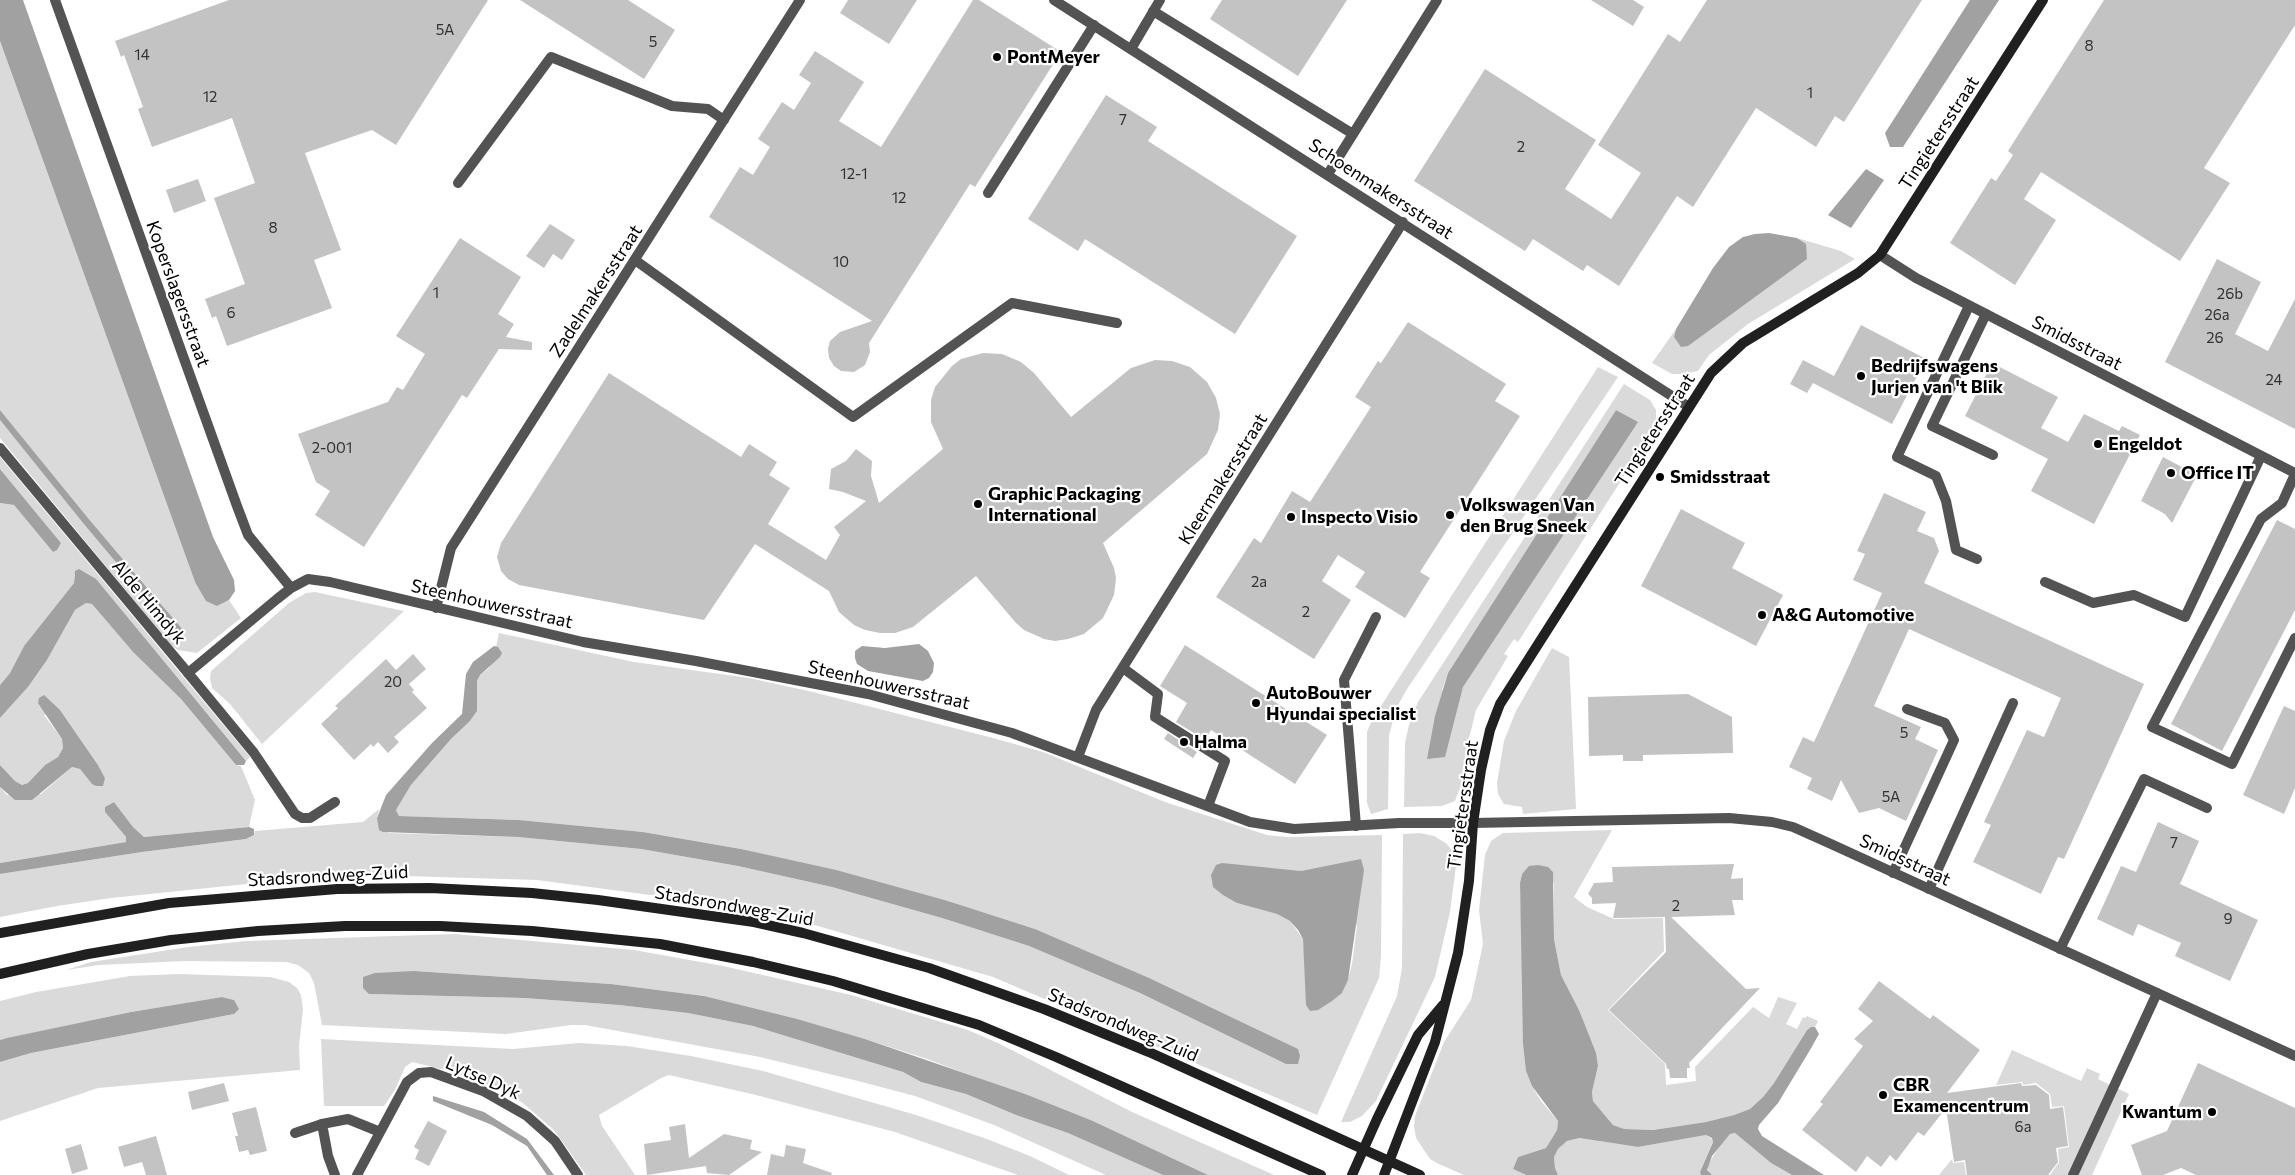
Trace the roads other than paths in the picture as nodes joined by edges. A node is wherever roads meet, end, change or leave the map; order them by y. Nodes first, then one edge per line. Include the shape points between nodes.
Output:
1 (55, 0) edge
2 (800, 0) edge
3 (1054, 0) edge
4 (1160, 0) edge
5 (1437, 0) edge
6 (2043, 0) edge
7 (1153, 11) junction
8 (1094, 25) junction
9 (1131, 49) junction
10 (724, 120) junction
11 (1353, 134) junction
12 (1328, 174) junction
13 (458, 183) dead end
14 (988, 193) dead end
15 (1403, 222) junction
16 (1880, 256) junction
17 (635, 260) junction
18 (1969, 306) junction
19 (1986, 314) junction
20 (1117, 323) dead end
21 (1689, 407) junction
22 (0, 448) edge
23 (1993, 454) dead end
24 (2261, 456) junction
25 (2295, 474) edge
26 (1977, 559) dead end
27 (2045, 582) dead end
28 (291, 588) junction
29 (436, 608) junction
30 (1376, 617) dead end
31 (2295, 638) edge
32 (1123, 668) junction
33 (188, 673) junction
34 (2013, 703) dead end
35 (1907, 709) dead end
36 (1078, 757) junction
37 (335, 802) dead end
38 (1208, 806) junction
39 (2207, 808) dead end
40 (1473, 823) junction
41 (1356, 826) junction
42 (1893, 873) junction
43 (1929, 889) junction
44 (0, 933) edge
45 (2060, 949) junction
46 (0, 974) edge
47 (2157, 993) junction
48 (1445, 1002) junction
49 (2295, 1056) edge
50 (322, 1124) junction
51 (295, 1132) dead end
52 (380, 1132) junction
53 (1363, 1149) junction
54 (1389, 1161) junction
55 (335, 1175) edge
56 (357, 1175) edge
57 (578, 1175) edge
58 (1321, 1175) edge
59 (1352, 1175) edge
60 (1384, 1175) edge
61 (1420, 1175) edge
62 (2072, 1175) edge

1 - 28 street, Koperslagersstraat via 236,506 248,535
2 - 10 street, Zadelmakersstraat
3 - 8 street, Schoenmakersstraat
4 - 7 street
5 - 11 street
6 - 16 main road, Tingietersstraat
7 - 9 street
7 - 11 street
8 - 9 street, Schoenmakersstraat
8 - 14 street
9 - 12 street, Schoenmakersstraat
10 - 13 street via 708,109 672,106 550,57
10 - 17 street, Zadelmakersstraat
11 - 12 street
12 - 15 street, Schoenmakersstraat
15 - 21 street, Schoenmakersstraat
15 - 32 street, Kleermakersstraat
16 - 18 street, Smidsstraat
16 - 21 main road, Tingietersstraat via 1858,273 1743,342 1711,373
17 - 20 street via 853,417 1012,303
17 - 29 street, Zadelmakersstraat via 451,548
18 - 19 street, Smidsstraat
18 - 26 street via 1897,457 1936,476 1946,501 1956,550
19 - 23 street via 1932,426
19 - 24 street, Smidsstraat
21 - 40 main road, Tingietersstraat via 1500,704 1482,762
22 - 33 street, Alde Himdyk
24 - 25 street, Smidsstraat
24 - 27 street via 2185,617 2134,595 2093,603
25 - 31 street via 2282,503 2261,519 2152,727 2232,764
28 - 29 street, Steenhouwersstraat via 308,580 323,581
28 - 33 street
29 - 36 street, Steenhouwersstraat via 583,642 868,694 975,722
30 - 41 street via 1344,680
32 - 36 street, Kleermakersstraat via 1096,710
32 - 38 street via 1158,694 1155,717 1225,761
33 - 37 street, Alde Himdyk via 254,753 295,814 310,818
34 - 43 street
35 - 42 street via 1945,723 1954,740
36 - 38 street, Steenhouwersstraat
38 - 41 street, Steenhouwersstraat via 1250,822 1294,829
39 - 45 street via 2144,778
40 - 41 street, Steenhouwersstraat
40 - 42 street, Smidsstraat via 1750,818 1793,827
40 - 48 main road, Tingietersstraat via 1469,881 1458,953
42 - 43 street, Smidsstraat
43 - 45 street, Smidsstraat
44 - 53 main road, Stadsrondweg-Zuid via 169,903 337,889 430,888 532,893 754,922 930,968 1044,1009
45 - 47 street, Smidsstraat
46 - 58 main road via 171,940 345,926 440,926 532,931 660,944 833,981 979,1025 1056,1056
47 - 49 street, Smidsstraat
47 - 62 street
48 - 53 main road, Tingietersstraat via 1418,1036
48 - 54 main road, Tingietersstraat via 1435,1042
50 - 51 street
50 - 52 street via 348,1120
50 - 55 street
52 - 56 street, Lytse Dyk
52 - 57 street, Lytse Dyk via 407,1082 419,1073 431,1072 483,1091 527,1116 554,1140
53 - 54 main road, Stadsrondweg-Zuid
53 - 59 main road, Tingietersstraat
54 - 60 main road, Tingietersstraat
54 - 61 main road, Stadsrondweg-Zuid

